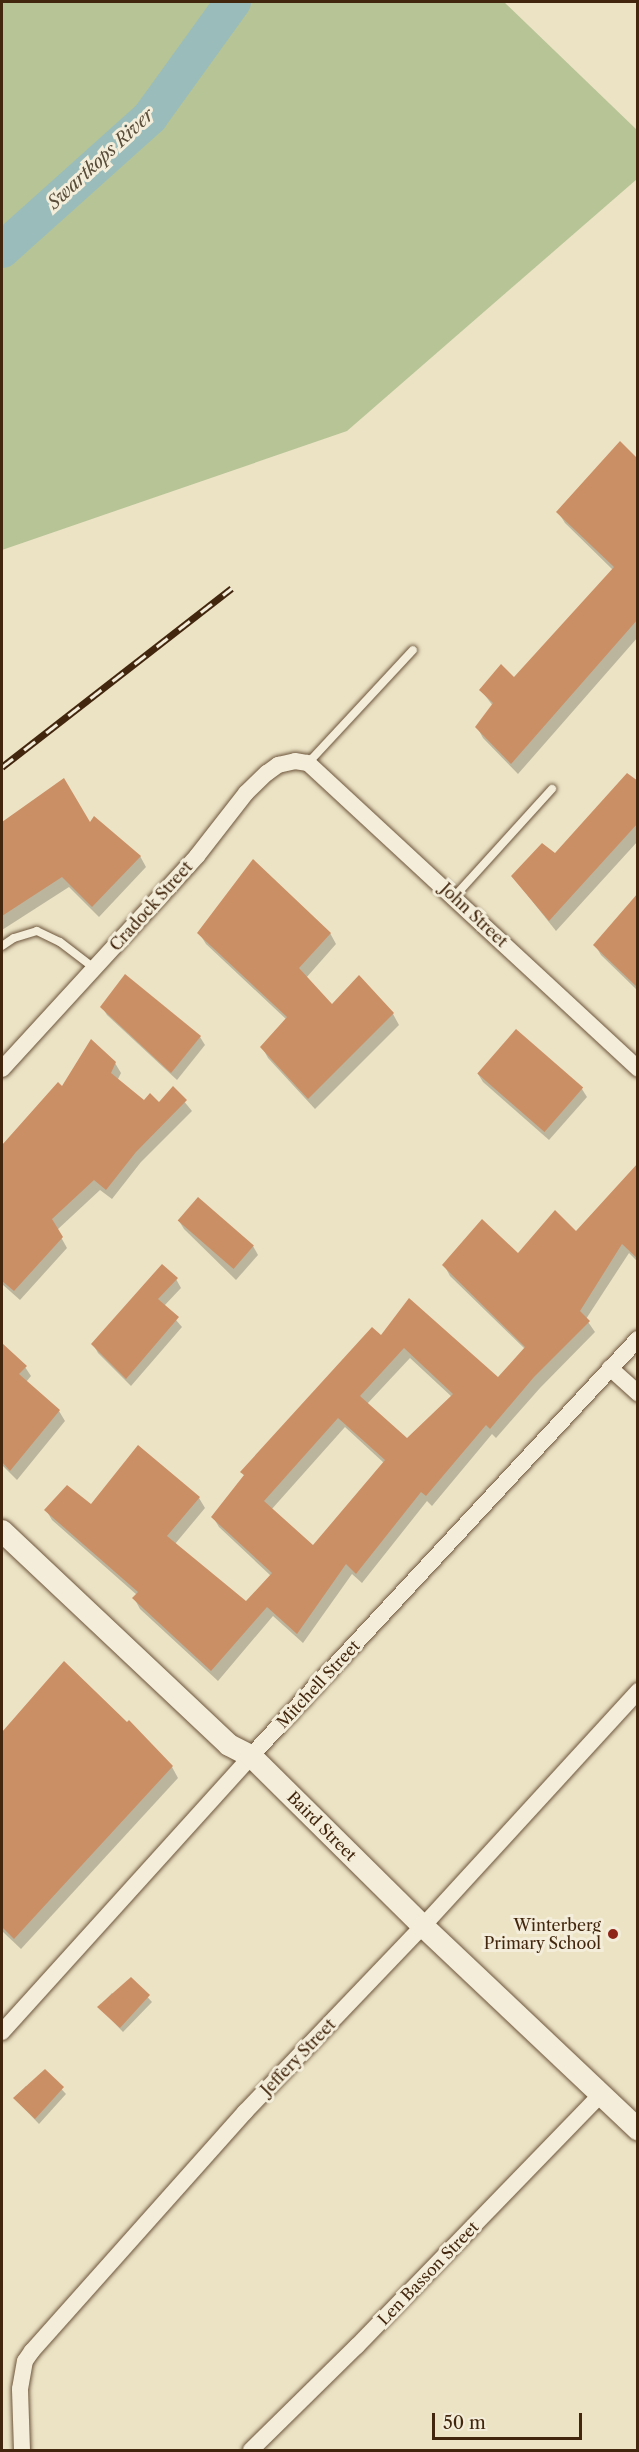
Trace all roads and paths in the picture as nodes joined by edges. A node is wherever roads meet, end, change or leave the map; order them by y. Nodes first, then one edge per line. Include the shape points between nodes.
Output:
1 (413, 650) dead end
2 (308, 763) junction
3 (552, 789) dead end
4 (454, 897) junction
5 (2, 946) edge
6 (94, 968) junction
7 (2, 1069) edge
8 (638, 1069) edge
9 (638, 1339) edge
10 (610, 1368) junction
11 (638, 1393) edge
12 (2, 1531) edge
13 (638, 1691) edge
14 (251, 1756) junction
15 (423, 1926) junction
16 (2, 2032) edge
17 (602, 2093) junction
18 (638, 2129) edge
19 (22, 2451) edge
20 (251, 2451) edge

1 - 2 lane
2 - 4 street, John Street
2 - 6 street, Cradock Street via 278,765 267,773
3 - 4 lane
4 - 8 street, John Street
5 - 6 lane via 37,931 60,942
6 - 7 street, Cradock Street
9 - 10 street, Mitchell Street
10 - 11 street
10 - 14 street, Mitchell Street
12 - 14 street, Baird Street via 229,1745
13 - 15 street, Jeffery Street
14 - 15 street, Baird Street
14 - 16 street, Mitchell Street
15 - 17 street, Baird Street
15 - 19 street, Jeffery Street via 245,2112 32,2351 25,2361 20,2389
17 - 18 street, Baird Street
17 - 20 street, Len Basson Street

